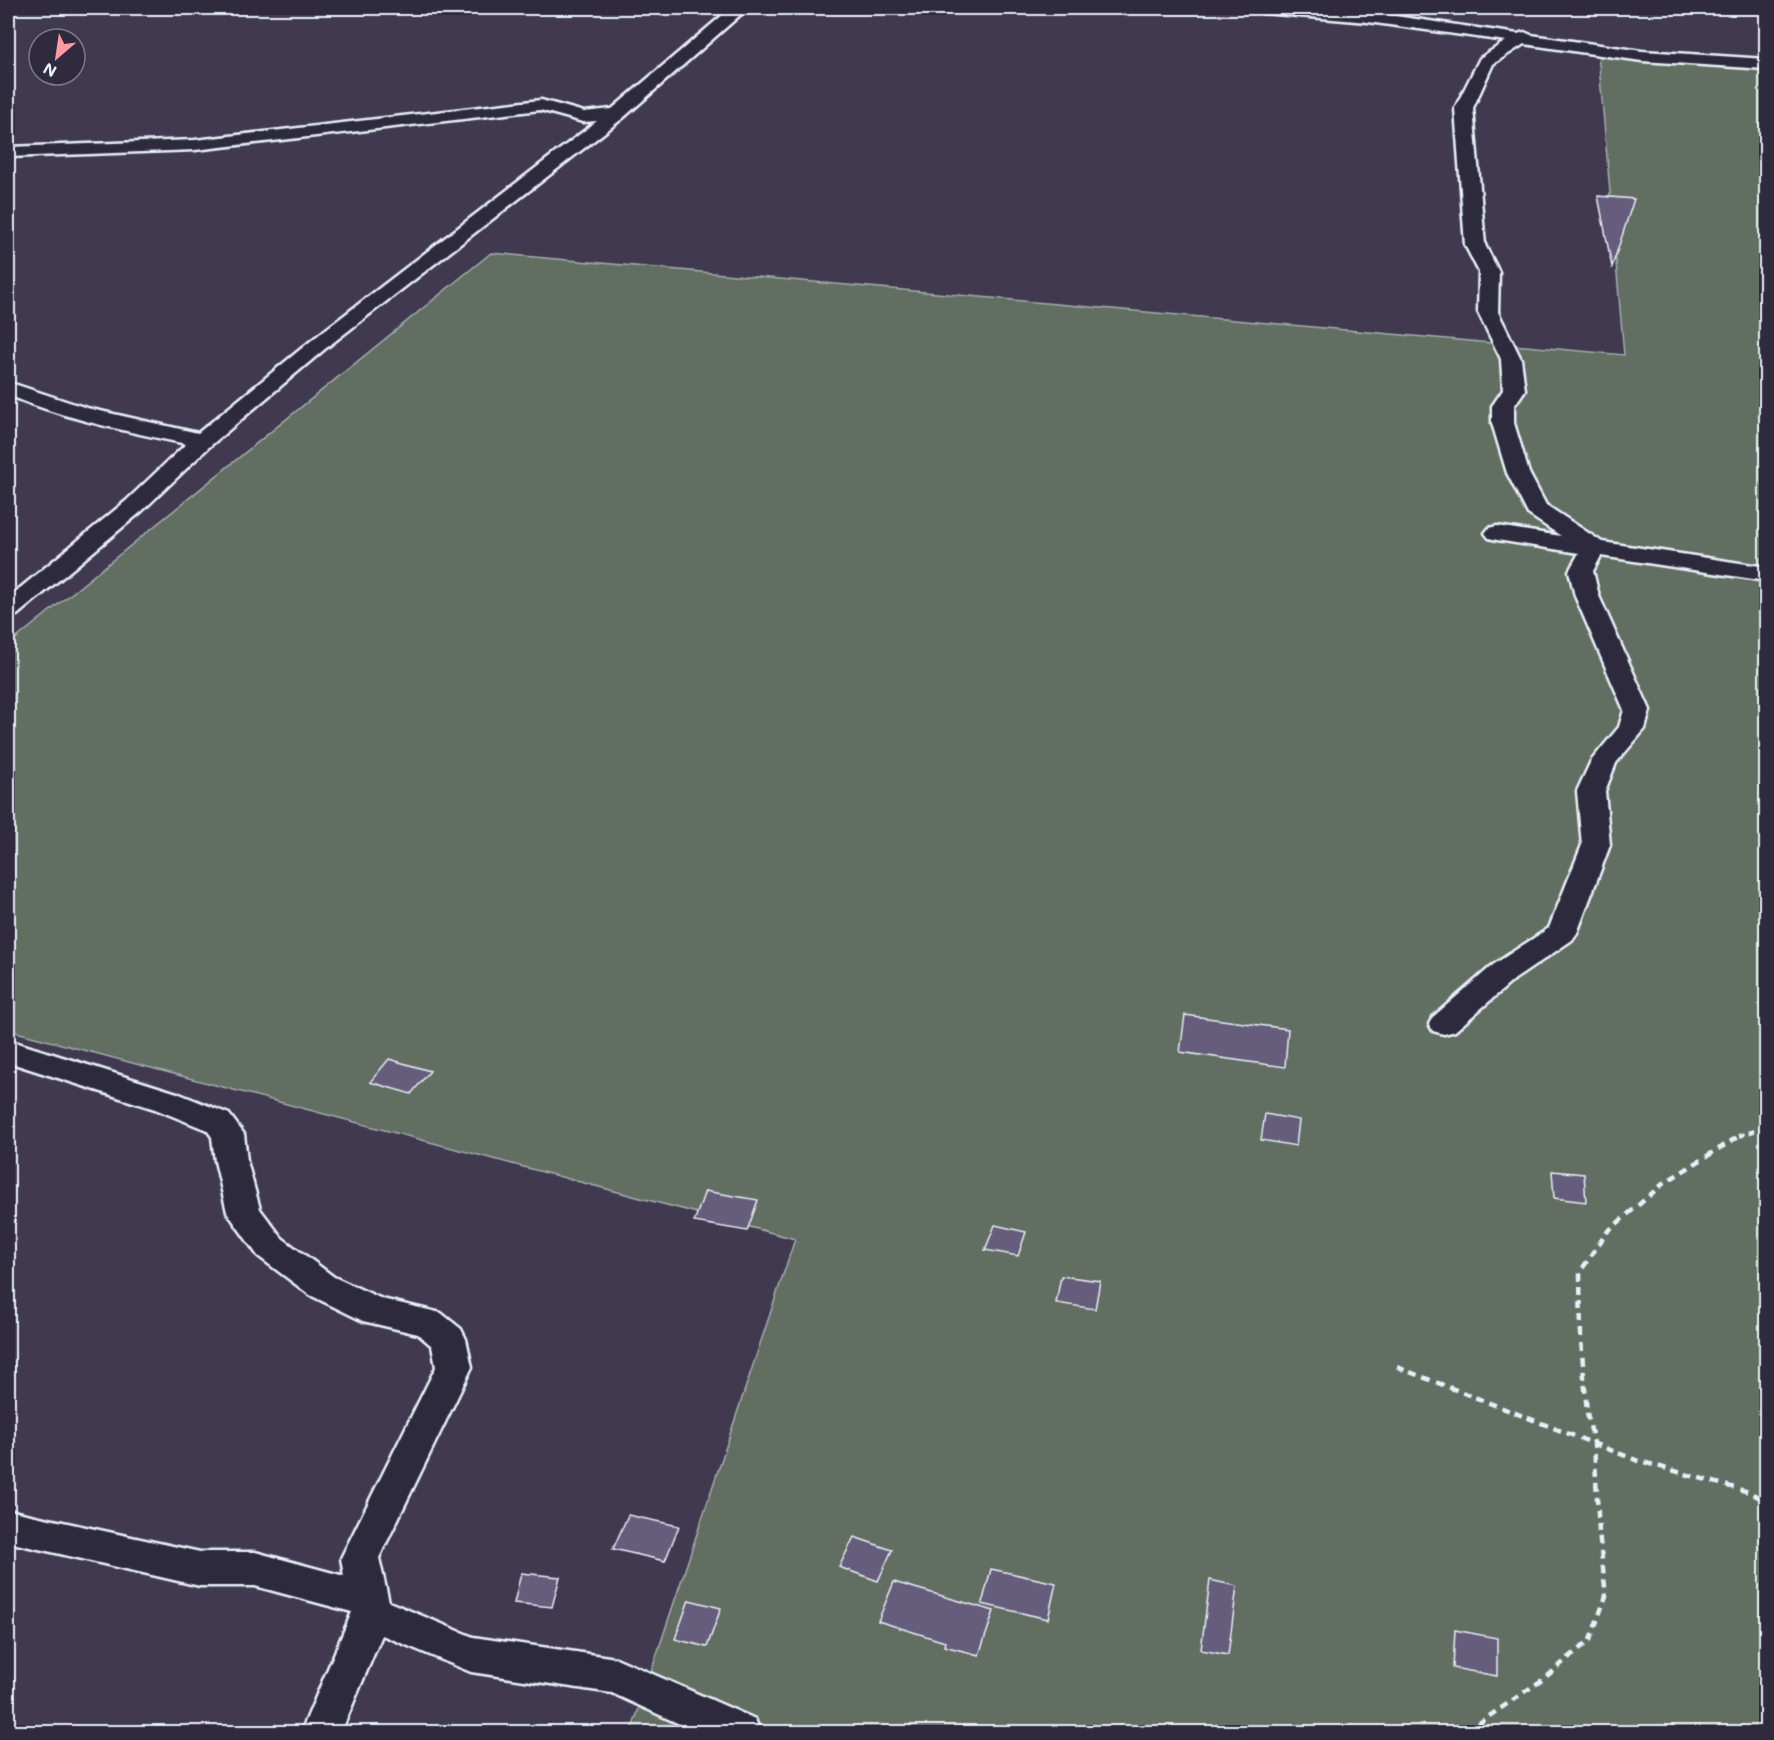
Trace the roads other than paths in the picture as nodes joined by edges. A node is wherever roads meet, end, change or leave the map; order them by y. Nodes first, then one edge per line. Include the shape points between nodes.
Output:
1 (740, 8) edge
2 (1262, 8) edge
3 (1407, 8) edge
4 (1368, 17) junction
5 (1524, 37) junction
6 (1767, 64) edge
7 (617, 114) junction
8 (8, 152) edge
9 (8, 388) edge
10 (202, 441) junction
11 (1497, 533) dead end
12 (1594, 547) junction
13 (1767, 574) edge
14 (8, 610) edge
15 (1444, 1024) dead end
16 (8, 1051) edge
17 (8, 1526) edge
18 (370, 1606) junction
19 (321, 1732) edge
20 (740, 1732) edge

1 - 7 street
2 - 4 street
3 - 4 street
4 - 5 street
5 - 6 street via 1642,56
5 - 12 street via 1486,61 1464,108 1475,245 1489,272 1488,312 1511,359 1514,390 1503,406 1503,423 1518,473 1536,509
7 - 8 street via 583,117 541,105 195,145
7 - 10 street via 319,344
9 - 10 street via 78,413
10 - 14 street via 134,506
11 - 12 street
12 - 13 street
12 - 15 street via 1581,571 1587,596 1636,710 1632,729 1604,761 1591,791 1596,845 1562,933 1503,972
16 - 18 street via 166,1101 218,1122 228,1134 244,1212 270,1247 322,1286 375,1311 429,1323 448,1339 454,1368 360,1558
17 - 18 street via 200,1569 255,1569
18 - 19 street
18 - 20 street via 471,1654 616,1676

